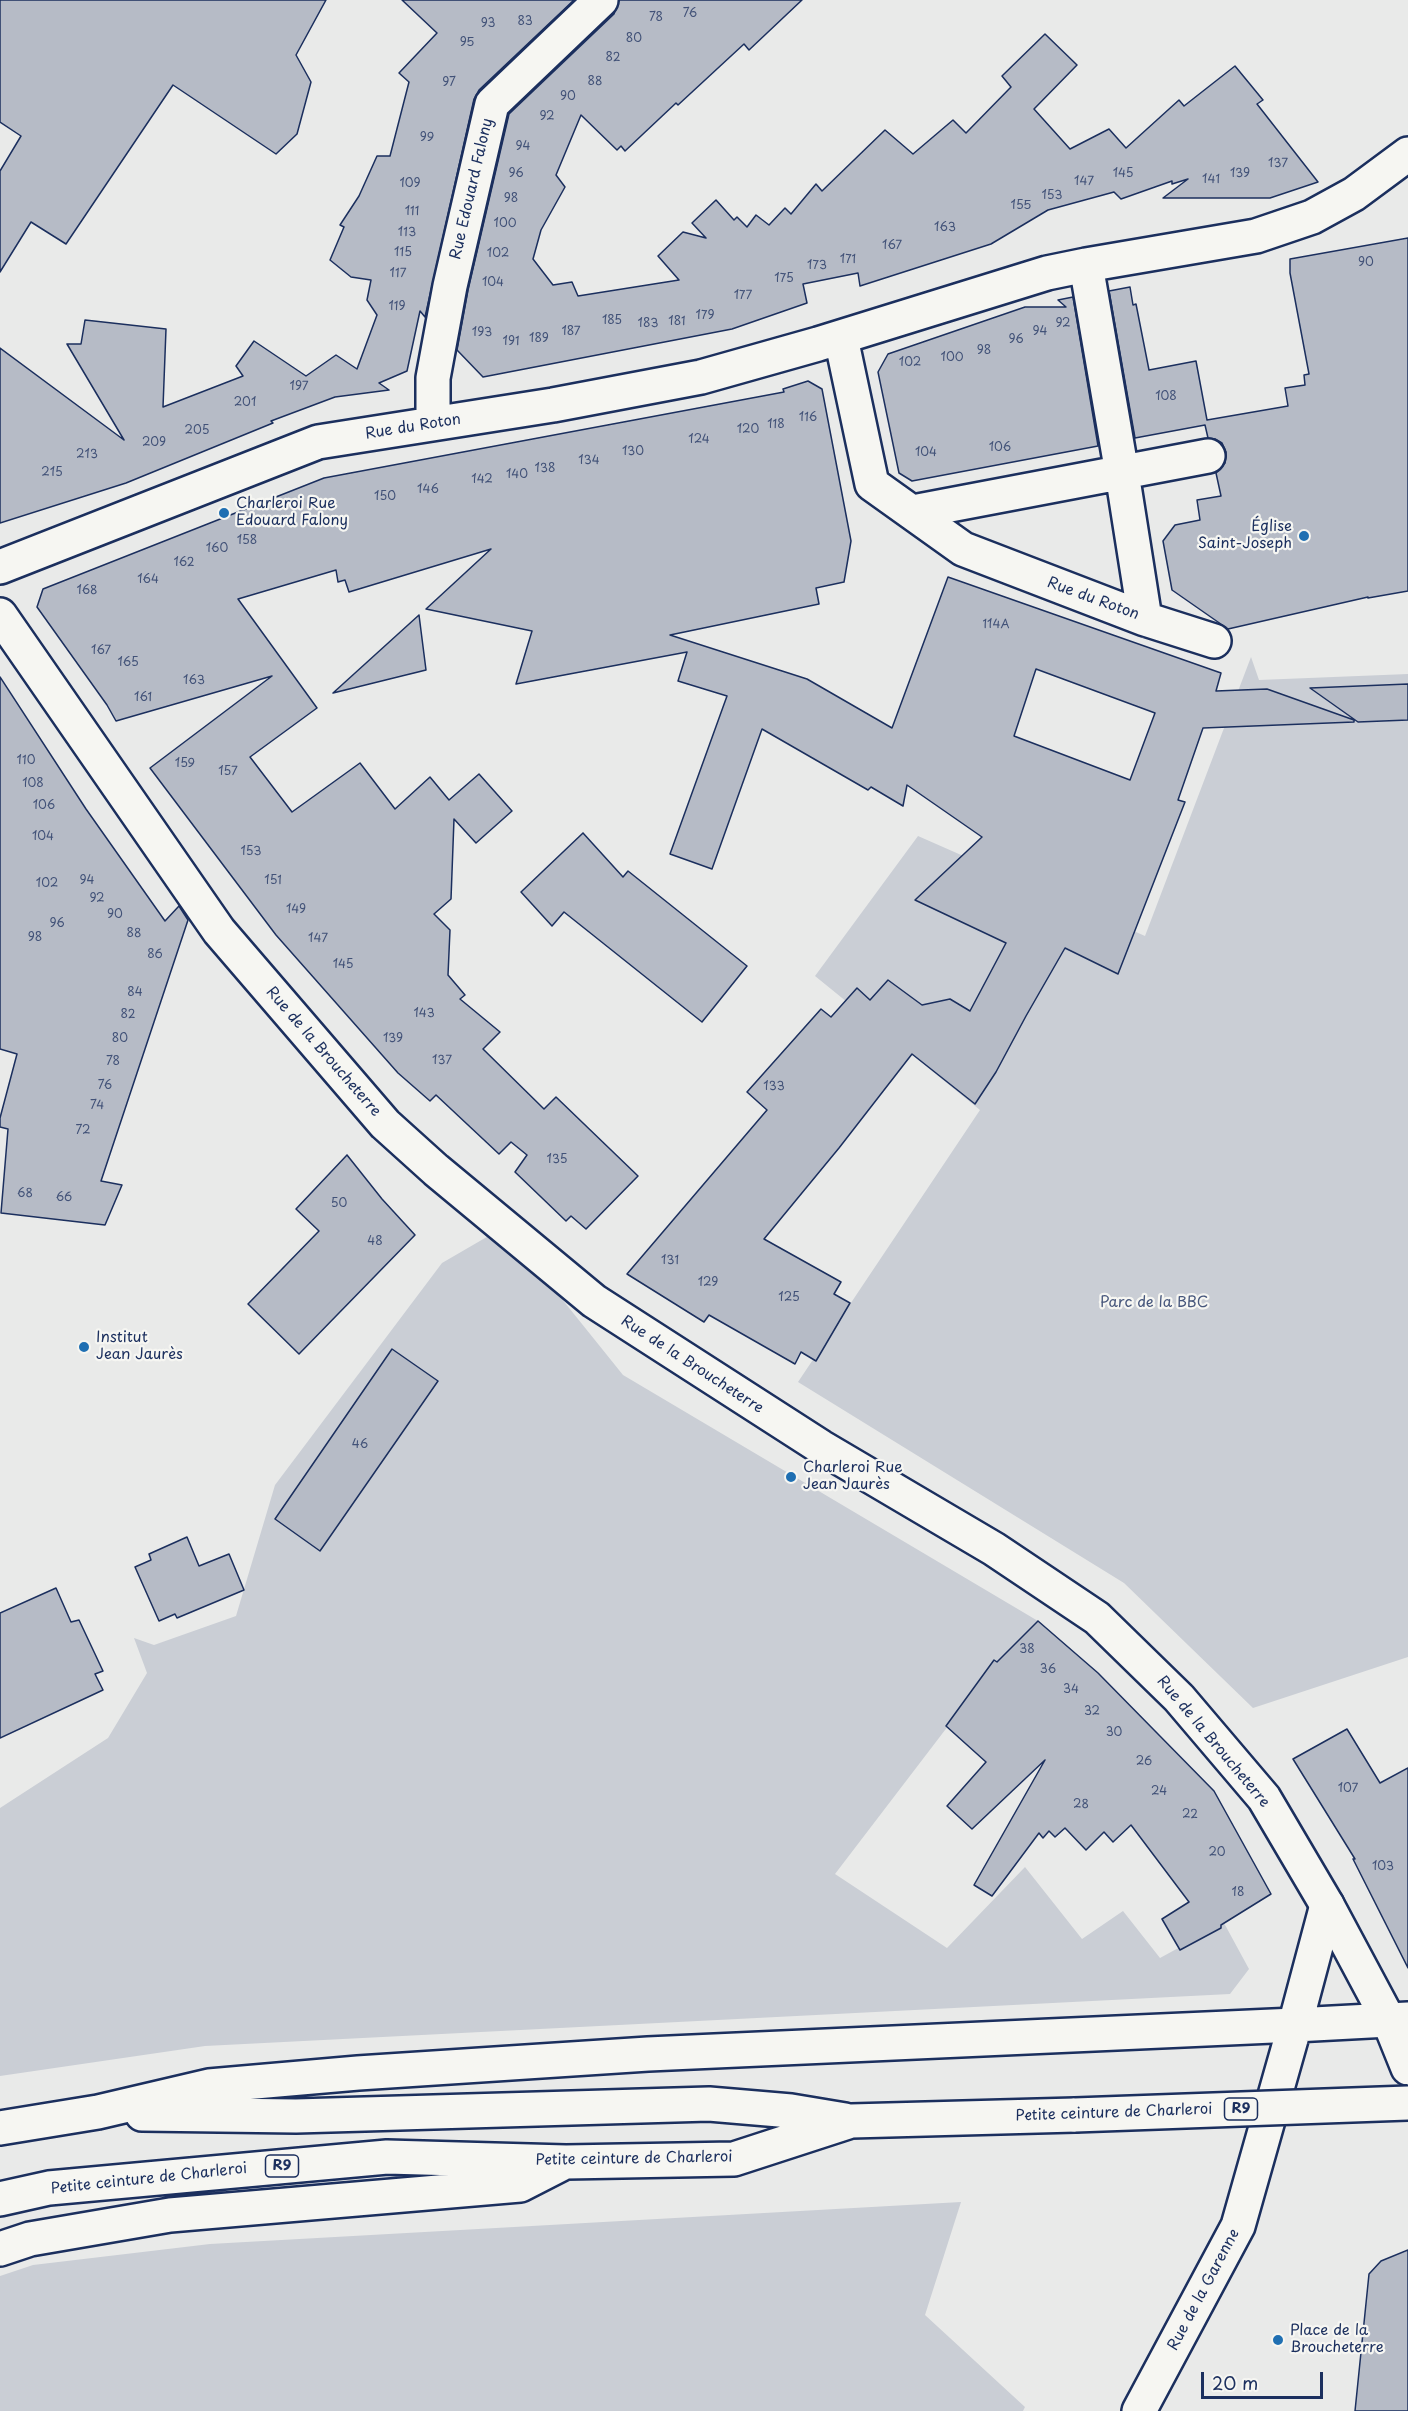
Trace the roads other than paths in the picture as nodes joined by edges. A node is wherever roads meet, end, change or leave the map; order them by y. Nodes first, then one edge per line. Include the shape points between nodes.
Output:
1 (601, 0) edge
2 (1408, 154) edge
3 (1086, 264) junction
4 (841, 338) junction
5 (433, 423) junction
6 (1208, 456) dead end
7 (1122, 473) junction
8 (913, 512) junction
9 (0, 567) edge
10 (0, 615) edge
11 (1145, 619) junction
12 (1214, 641) dead end
13 (1326, 1905) junction
14 (1399, 2020) edge
15 (1295, 2025) junction
16 (1408, 2068) edge
17 (1408, 2103) edge
18 (98, 2112) junction
19 (851, 2121) junction
20 (0, 2128) edge
21 (566, 2162) junction
22 (0, 2199) edge
23 (0, 2249) edge
24 (1139, 2411) edge

1 - 5 main road, Rue Edouard Falony via 492,104 437,355
2 - 3 main road, Rue du Roton via 1354,194 1312,216 1256,236
3 - 4 main road, Rue du Roton via 1009,284
3 - 7 main road, Rue du Roton
4 - 5 main road, Rue du Roton via 701,377
4 - 8 main road, Rue du Roton via 872,484
5 - 9 main road, Rue du Roton via 318,442
6 - 7 main road
7 - 8 main road
7 - 11 main road, Rue du Roton
8 - 11 main road, Rue du Roton via 963,549
10 - 13 main road, Rue de la Broucheterre via 219,931 385,1124 594,1301 821,1448 994,1549 1097,1618 1179,1698 1264,1798
11 - 12 main road
13 - 14 main road, Rue de la Broucheterre
13 - 15 main road, Rue de la Garenne
14 - 15 main road
14 - 16 main road, Rue de la Broucheterre
15 - 18 main road via 648,2054 358,2073 209,2086
15 - 24 main road, Rue de la Garenne via 1238,2226
17 - 19 main road, Petite ceinture de Charleroi / R9, bridge
18 - 19 main road via 296,2116 709,2104
18 - 20 main road
19 - 21 main road, Petite ceinture de Charleroi / R9 via 734,2159
21 - 22 main road, Petite ceinture de Charleroi / R9 via 387,2157 50,2188
21 - 23 main road via 520,2185 170,2215 30,2239

